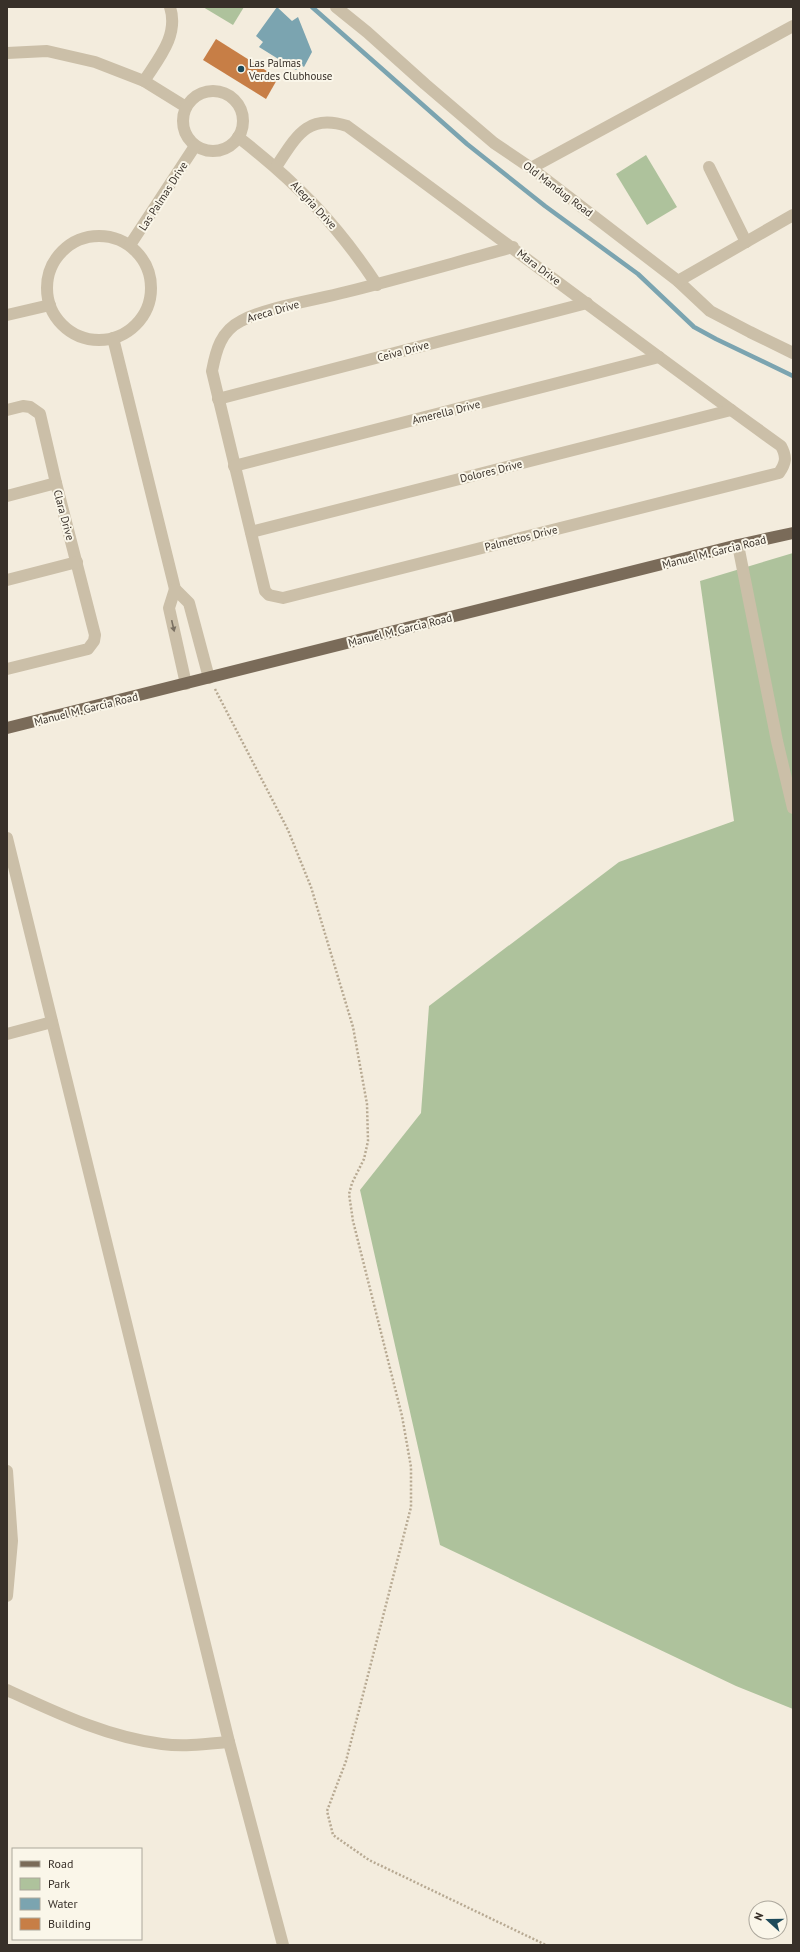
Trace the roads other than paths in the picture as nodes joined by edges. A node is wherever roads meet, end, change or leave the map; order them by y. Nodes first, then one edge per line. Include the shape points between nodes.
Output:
1 (170, 7) edge
2 (336, 7) edge
3 (793, 26) edge
4 (7, 53) edge
5 (144, 81) junction
6 (186, 107) junction
7 (238, 137) junction
8 (195, 146) junction
9 (276, 167) junction
10 (709, 167) dead end
11 (531, 168) junction
12 (793, 216) edge
13 (746, 242) junction
14 (130, 245) junction
15 (513, 247) junction
16 (678, 281) junction
17 (377, 285) junction
18 (587, 303) junction
19 (50, 305) junction
20 (7, 315) edge
21 (113, 338) junction
22 (793, 353) edge
23 (659, 357) junction
24 (218, 399) junction
25 (7, 410) edge
26 (731, 410) junction
27 (234, 466) junction
28 (779, 473) joint
29 (56, 484) junction
30 (7, 496) edge
31 (251, 532) junction
32 (793, 533) edge
33 (738, 545) junction
34 (77, 562) junction
35 (7, 580) edge
36 (175, 589) junction
37 (265, 591) joint
38 (7, 669) edge
39 (209, 678) junction
40 (186, 684) junction
41 (7, 728) edge
42 (793, 808) edge
43 (7, 838) edge
44 (52, 1022) junction
45 (7, 1034) edge
46 (7, 1471) edge
47 (7, 1596) edge
48 (7, 1690) edge
49 (229, 1742) junction
50 (283, 1945) edge

1 - 5 street via 173,18 166,49
2 - 11 street, Old Mandug Road via 494,144
3 - 11 street
4 - 5 street via 47,51 94,62
5 - 6 street
6 - 7 street via 192,98 202,92 212,90 233,97 240,106 243,116 243,127
6 - 8 street via 182,124
7 - 8 street via 230,146 219,151 206,151
7 - 9 street, Alegria Drive
8 - 14 street, Las Palmas Drive
9 - 15 street, Mara Drive via 306,128 323,122 336,122 347,126
9 - 17 street, Alegria Drive via 306,195 354,250
10 - 13 street
11 - 16 street, Old Mandug Road
12 - 13 street
13 - 16 street
14 - 19 street via 117,238 88,237 63,250 54,262 49,276 47,290
14 - 21 street via 144,259 151,278 151,297 144,316 131,330
15 - 17 street, Areca Drive
15 - 18 street, Mara Drive
16 - 22 street, Old Mandug Road via 710,311
17 - 24 street, Areca Drive via 240,321 224,333 216,350 212,371
18 - 23 street, Mara Drive
18 - 24 street, Ceiva Drive
19 - 20 street
19 - 21 street via 57,319 68,330 82,338
21 - 36 street
23 - 26 street, Mara Drive
23 - 27 street, Amerella Drive
24 - 27 street, Areca Drive
25 - 29 street, Clara Drive via 23,406 40,414
26 - 28 street, Mara Drive via 781,446 786,458 785,465
26 - 31 street, Dolores Drive
27 - 31 street, Areca Drive
28 - 37 street, Palmettos Drive via 283,598 274,597
29 - 30 street
29 - 34 street, Clara Drive
31 - 37 street, Areca Drive
32 - 33 main road, Manuel M. Garcia Road
33 - 39 main road, Manuel M. Garcia Road
33 - 42 street via 775,734
34 - 35 street
34 - 38 street, Clara Drive via 95,635 94,641 88,649
36 - 39 street via 189,603
36 -> 40 street via 169,608
39 - 40 main road, Manuel M. Garcia Road
40 - 41 main road, Manuel M. Garcia Road
43 - 44 street
44 - 45 street
44 - 49 street
46 - 47 street via 12,1541
48 - 49 street via 71,1719 123,1737 163,1745
49 - 50 street

